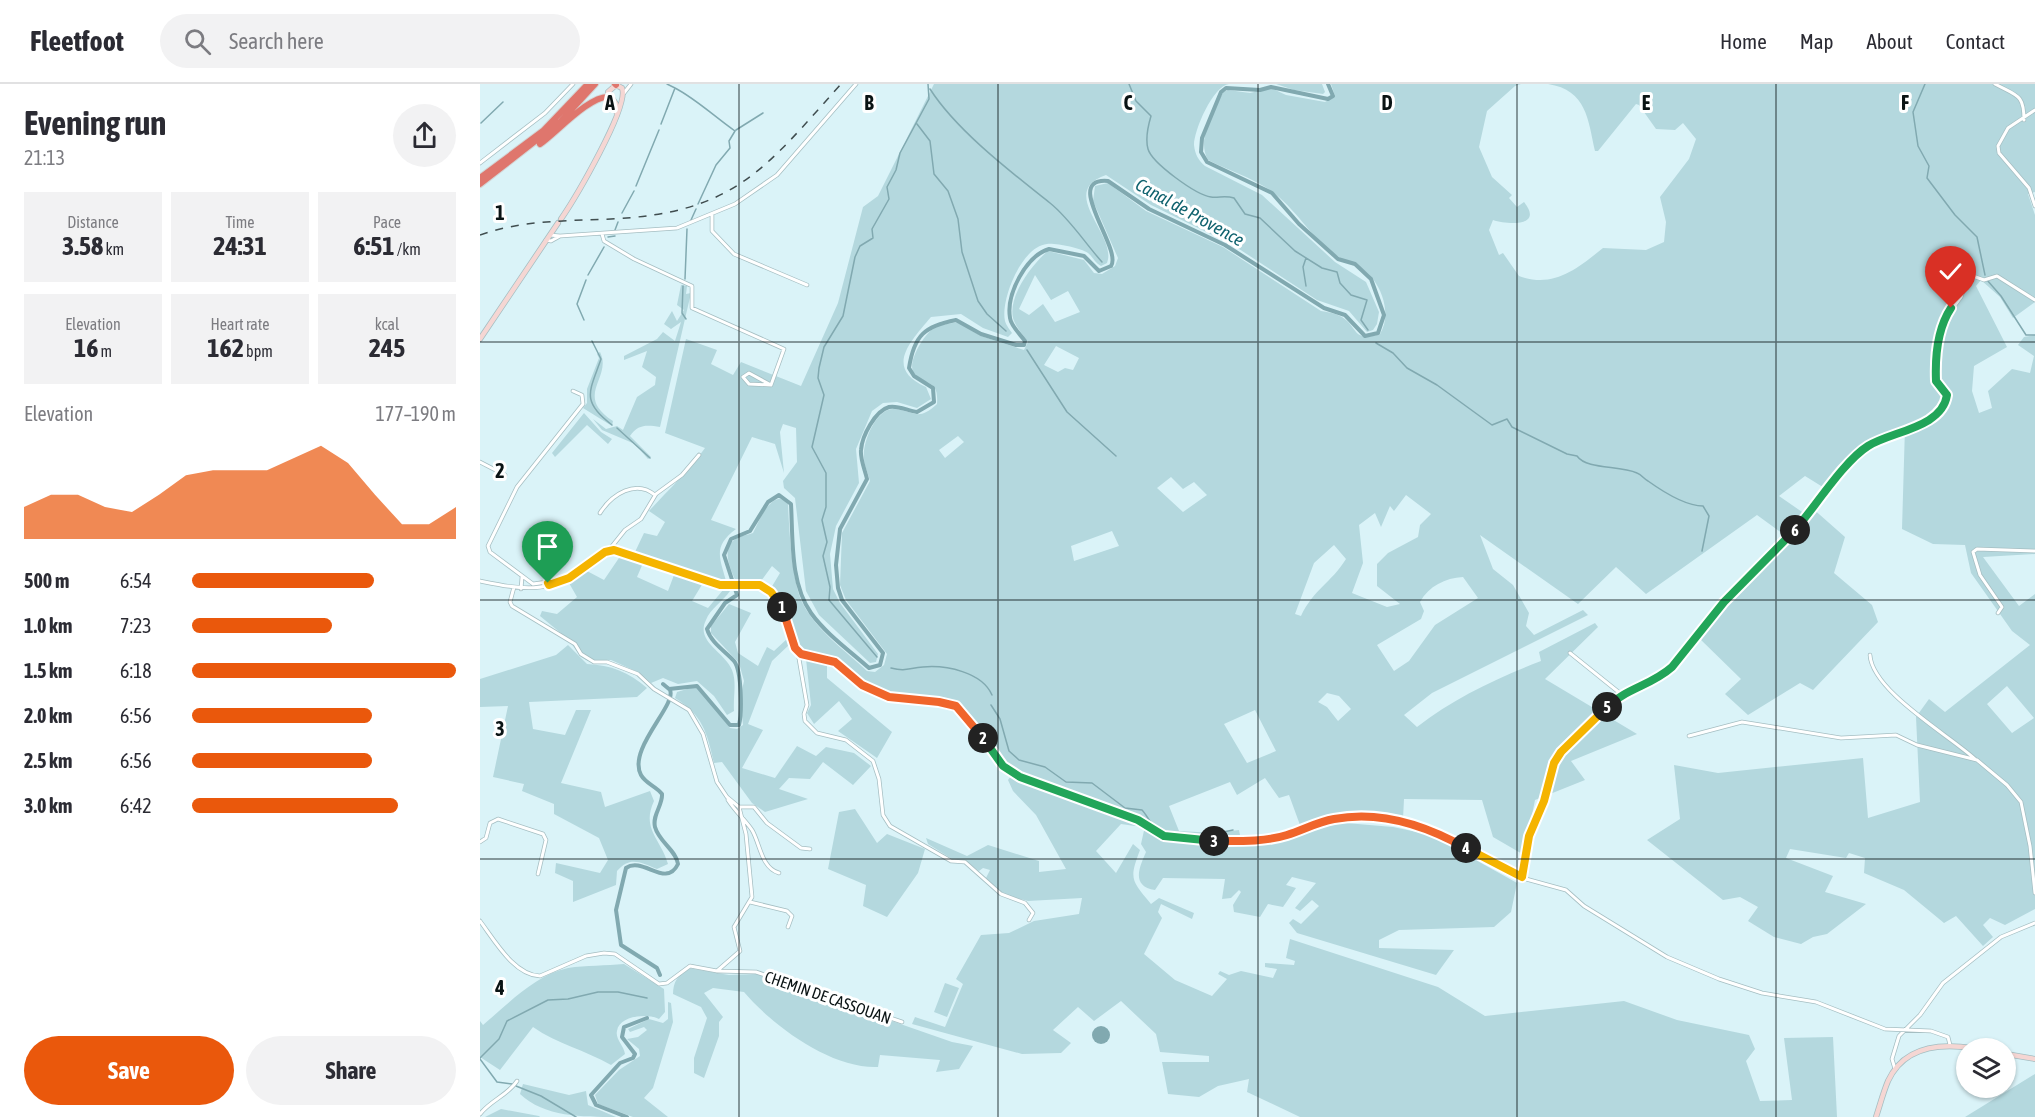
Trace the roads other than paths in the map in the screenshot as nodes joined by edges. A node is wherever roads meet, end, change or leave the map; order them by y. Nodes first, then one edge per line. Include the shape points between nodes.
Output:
1 (573, 84) edge
2 (586, 84) edge
3 (595, 84) edge
4 (629, 84) edge
5 (856, 84) edge
6 (1995, 84) edge
7 (617, 85) edge
8 (624, 93) junction
9 (611, 99) junction
10 (621, 100) junction
11 (2035, 110) edge
12 (616, 115) junction
13 (2024, 120) junction
14 (480, 163) edge
15 (499, 170) junction
16 (480, 178) edge
17 (480, 184) edge
18 (2035, 206) edge
19 (712, 215) junction
20 (602, 234) junction
21 (550, 235) junction
22 (560, 237) junction
23 (546, 240) junction
24 (807, 285) dead end
25 (2035, 300) edge
26 (480, 339) edge
27 (771, 384) junction
28 (573, 391) dead end
29 (699, 455) dead end
30 (480, 462) edge
31 (505, 475) dead end
32 (656, 495) junction
33 (600, 513) dead end
34 (608, 551) junction
35 (2035, 551) edge
36 (522, 577) junction
37 (480, 581) edge
38 (549, 585) junction
39 (514, 588) junction
40 (521, 589) junction
41 (1998, 613) dead end
42 (798, 652) junction
43 (1570, 653) dead end
44 (1870, 655) dead end
45 (1621, 694) junction
46 (1689, 736) dead end
47 (1977, 760) junction
48 (727, 797) junction
49 (739, 807) junction
50 (742, 820) junction
51 (480, 842) edge
52 (810, 849) dead end
53 (779, 873) dead end
54 (538, 874) dead end
55 (1522, 877) junction
56 (2035, 893) edge
57 (750, 902) junction
58 (1029, 920) dead end
59 (480, 921) edge
60 (2035, 923) edge
61 (788, 927) dead end
62 (717, 970) junction
63 (902, 1022) dead end
64 (1904, 1030) junction
65 (1950, 1045) junction
66 (1956, 1046) edge
67 (2016, 1056) edge
68 (2035, 1059) edge
69 (1895, 1069) junction
70 (517, 1081) dead end
71 (480, 1114) edge
72 (1876, 1117) edge

1 - 14 street via 544,113
2 - 16 highway via 543,131
3 - 15 highway via 561,121
4 - 7 street
4 - 8 street
5 - 19 street via 777,175
6 - 13 street via 2021,98
7 - 8 main road
7 - 9 main road via 609,90
8 - 10 main road
9 - 10 main road
9 - 12 main road via 617,106
9 - 15 highway via 600,97 591,102 549,138
10 - 12 main road
11 - 13 street
12 - 21 main road via 587,178
13 - 18 street via 2008,128 1998,146 1999,153 2029,188
15 - 17 highway
19 - 20 street via 677,228
19 - 24 street via 712,231 731,252
20 - 22 street
20 - 27 street via 604,241 634,259 692,286 692,308 783,349
21 - 22 street
21 - 23 main road
22 - 23 street
23 - 26 main road
25 - 45 street via 1997,276 1973,276 1967,280 1963,294 1941,325 1936,379 1947,398 1940,411 1866,447 1785,543 1724,602 1675,664 1662,676
27 - 27 street via 749,373 744,376 749,384
28 - 36 street via 582,395 583,404 517,487 488,546 490,552
29 - 32 street via 682,475
30 - 31 street
32 - 33 street via 633,488 610,500
32 - 34 street via 641,519 625,530
34 - 38 street via 569,578
34 - 42 street via 625,552 730,587 760,585 776,597
35 - 41 street via 1973,552 1980,575 2002,605
36 - 38 street via 534,585
36 - 40 street
37 - 39 street
38 - 40 street
39 - 40 street
39 - 48 street via 512,606 575,644 581,654 594,662 607,662 638,674 654,689 689,710 700,728 717,782
42 - 55 street via 835,662 862,685 889,697 956,706 1010,772 1138,820 1164,836 1251,840 1287,835 1342,818 1390,820 1442,834
42 - 58 street via 806,721 817,733 846,740 873,761 883,815 890,826 951,861 965,862 1006,898 1028,905 1033,913
43 - 45 street
44 - 47 street via 1872,668 1893,692
45 - 55 street via 1554,763 1529,836
46 - 47 street via 1742,722 1841,738 1896,735 1917,745
47 - 56 street via 2021,802
48 - 49 street
48 - 50 street
49 - 50 street
49 - 52 street via 754,807 767,824 801,848
50 - 53 street via 751,828 771,869
50 - 57 street
51 - 54 street via 486,838 490,823 498,819 543,834 546,840
55 - 64 street via 1566,890 1584,906 1667,957 1703,972 1762,993 1816,1002 1885,1029
57 - 61 street via 787,911 792,916
57 - 62 street via 734,927 740,951
59 - 62 street, CHEMIN DE CASSOUAN via 519,969 530,976 604,953 615,954 659,984 668,983 690,966
60 - 64 street via 2001,937 1943,983
62 - 63 street, CHEMIN DE CASSOUAN via 756,972
64 - 65 street via 1939,1033 1948,1037
64 - 69 street via 1894,1049
65 - 66 main road
65 - 69 main road via 1920,1050
67 - 68 main road
69 - 72 main road
70 - 71 street

